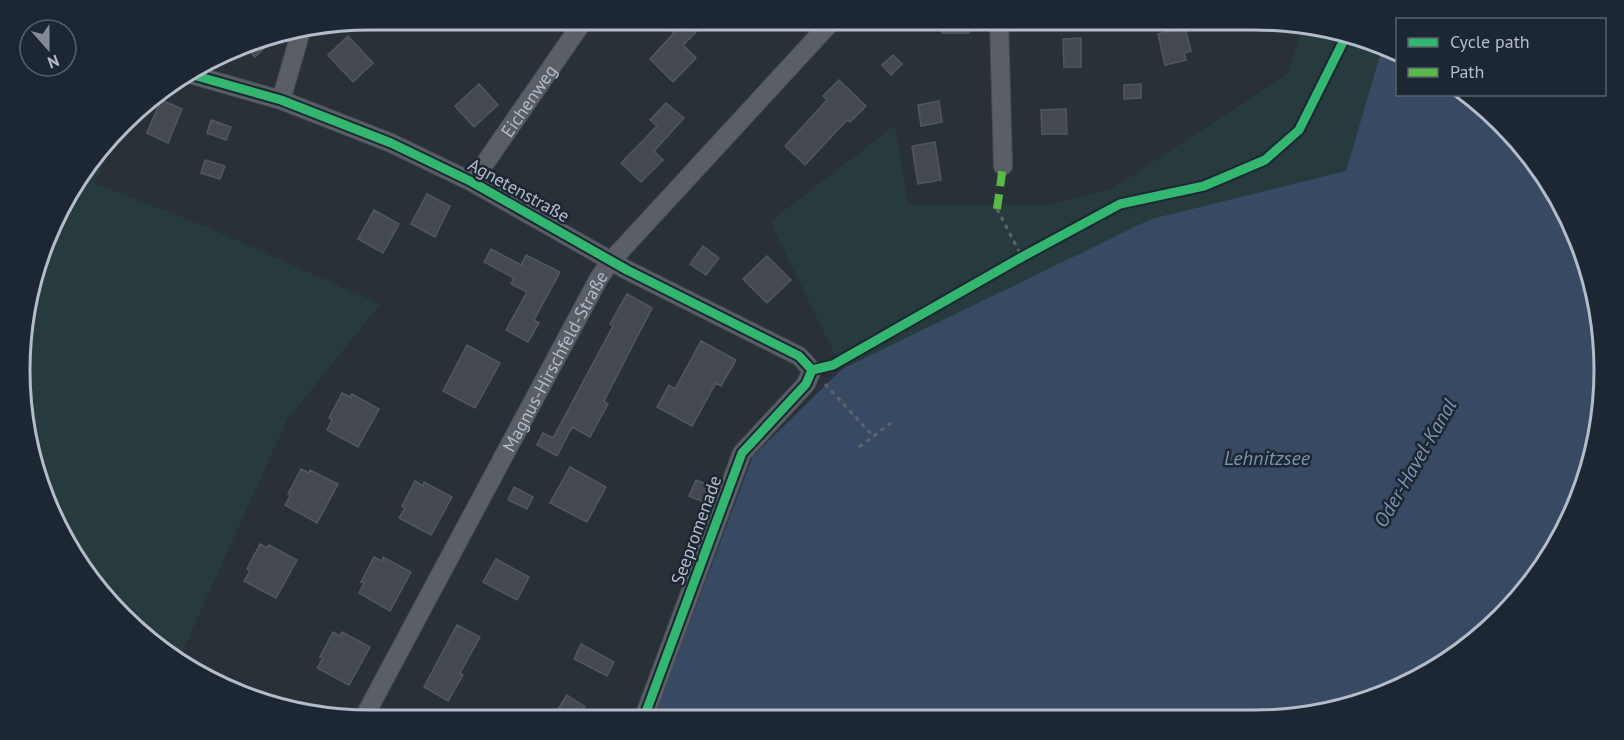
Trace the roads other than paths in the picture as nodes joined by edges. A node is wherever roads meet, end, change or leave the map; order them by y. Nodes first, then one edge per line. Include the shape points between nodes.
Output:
1 (577, 30) edge
2 (824, 30) edge
3 (999, 30) edge
4 (299, 38) edge
5 (199, 77) edge
6 (281, 100) junction
7 (1003, 166) dead end
8 (472, 182) junction
9 (611, 261) junction
10 (816, 374) joint
11 (368, 710) edge
12 (647, 710) edge

1 - 8 street, Eichenweg
2 - 9 street, Magnus-Hirschfeld-Straße
3 - 7 street
4 - 6 street
5 - 6 street, Agnetenstraße
6 - 8 street, Agnetenstraße
8 - 9 street, Agnetenstraße
9 - 10 street, Agnetenstraße via 799,356
9 - 11 street, Magnus-Hirschfeld-Straße via 592,289
10 - 12 street, Seepromenade via 742,453

